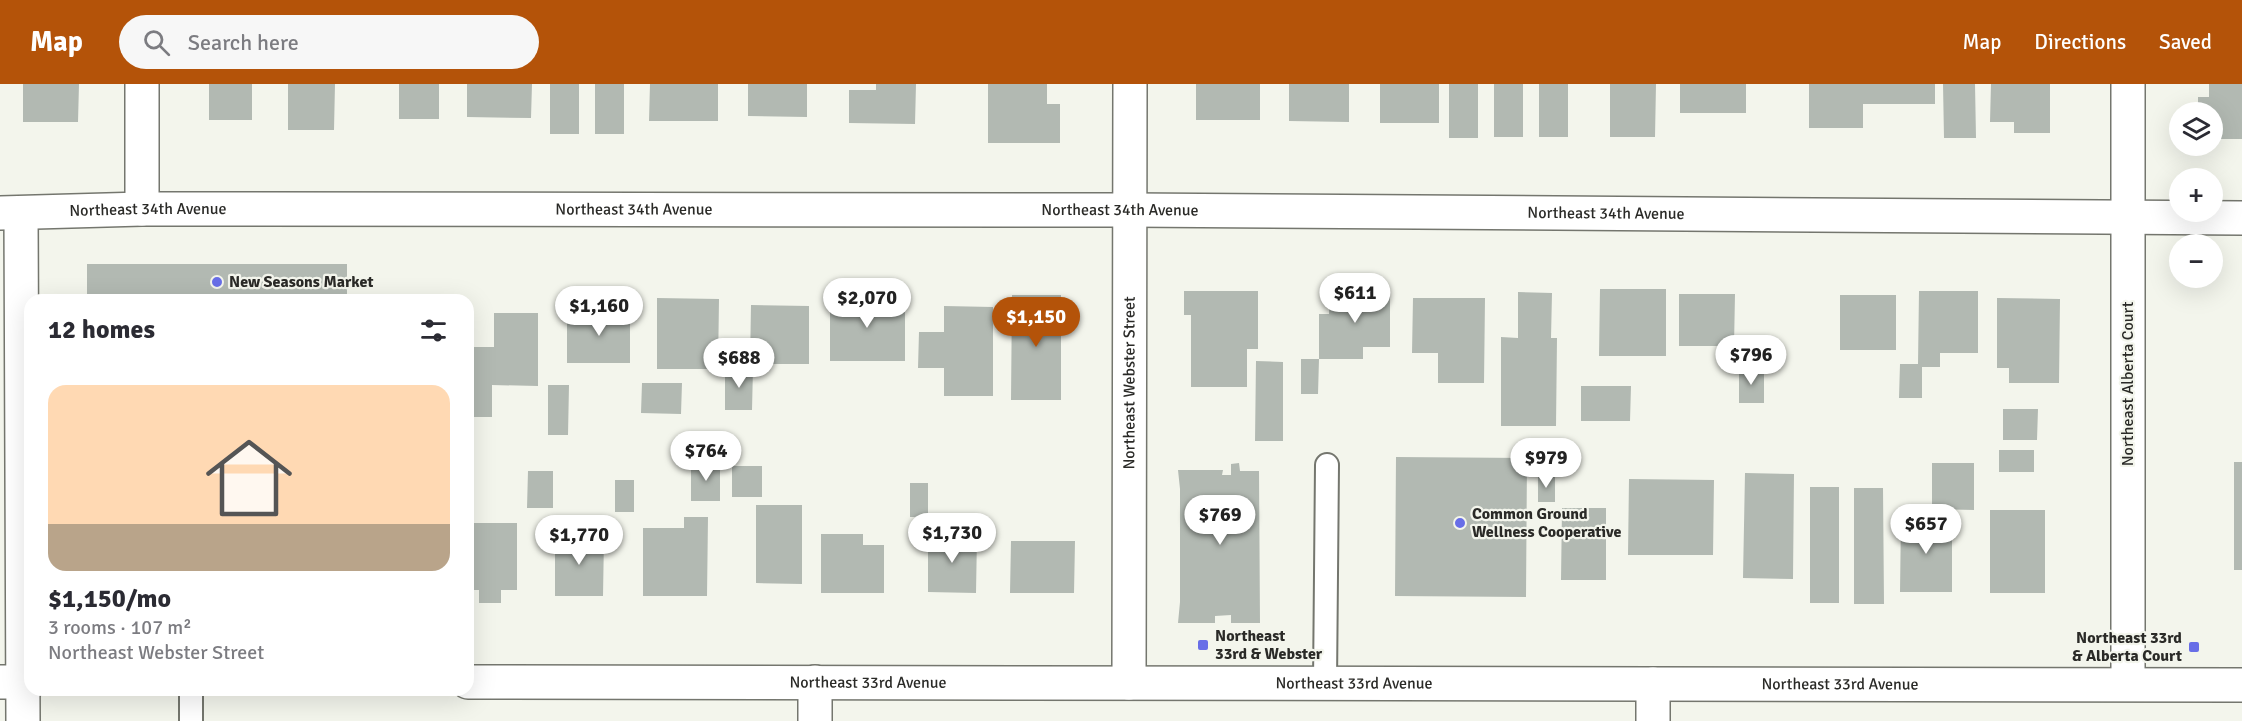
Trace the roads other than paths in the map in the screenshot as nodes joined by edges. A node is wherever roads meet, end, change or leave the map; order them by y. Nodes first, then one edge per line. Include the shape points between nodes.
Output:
1 (142, 84) edge
2 (1130, 84) edge
3 (2128, 84) edge
4 (142, 209) junction
5 (1130, 210) junction
6 (11, 213) edge
7 (2127, 218) junction
8 (2242, 218) edge
9 (1327, 465) dead end
10 (18, 682) edge
11 (474, 682) edge
12 (815, 682) junction
13 (1129, 683) junction
14 (1325, 683) junction
15 (1653, 684) junction
16 (2128, 684) junction
17 (2242, 685) edge
18 (191, 696) edge
19 (23, 721) edge
20 (191, 721) edge
21 (815, 721) edge
22 (1653, 721) edge

1 - 4 street
2 - 5 street, Northeast Webster Street
3 - 7 street, Northeast Alberta Court
4 - 5 street, Northeast 34th Avenue
4 - 6 street, Northeast 34th Avenue
5 - 7 street, Northeast 34th Avenue
5 - 13 street, Northeast Webster Street
6 - 10 street
7 - 8 street, Northeast 34th Avenue
7 - 16 street, Northeast Alberta Court
9 - 14 lane
10 - 19 street
11 - 12 street, Northeast 33rd Avenue
12 - 13 street, Northeast 33rd Avenue
12 - 21 street
13 - 14 street, Northeast 33rd Avenue
14 - 15 street, Northeast 33rd Avenue
15 - 16 street, Northeast 33rd Avenue
15 - 22 street
16 - 17 street, Northeast 33rd Avenue
18 - 20 lane

